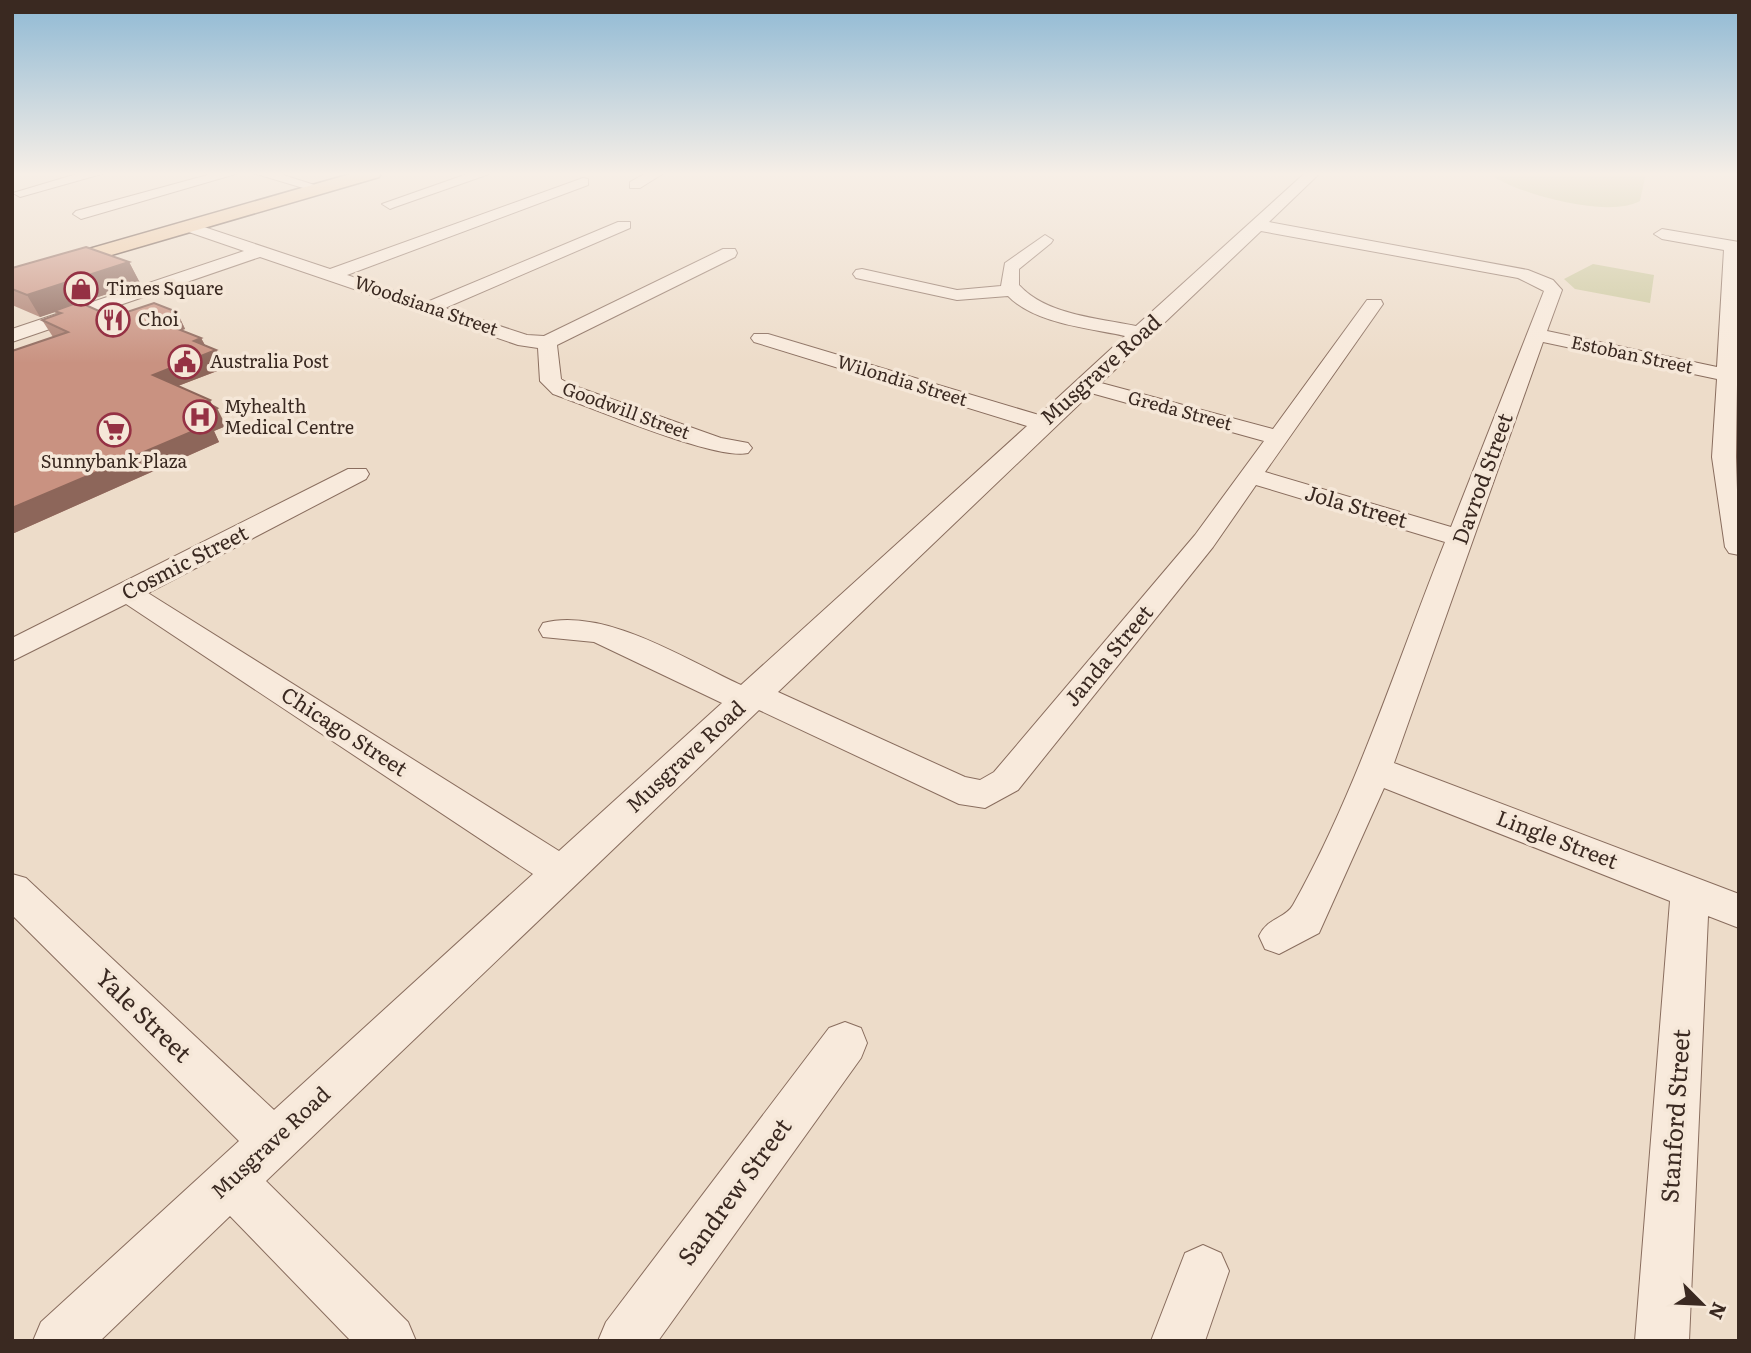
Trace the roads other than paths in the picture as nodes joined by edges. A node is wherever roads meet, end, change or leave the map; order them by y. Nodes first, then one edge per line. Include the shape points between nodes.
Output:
1 (161, 236) edge
2 (164, 236) edge
3 (215, 236) edge
4 (436, 236) edge
5 (600, 236) edge
6 (1245, 236) edge
7 (1315, 236) edge
8 (1674, 236) edge
9 (1045, 240) dead end
10 (1736, 247) edge
11 (261, 251) junction
12 (729, 253) dead end
13 (333, 274) junction
14 (862, 274) dead end
15 (12, 278) edge
16 (12, 284) edge
17 (1735, 288) edge
18 (1012, 290) junction
19 (1374, 304) dead end
20 (430, 307) junction
21 (1143, 334) junction
22 (1537, 335) junction
23 (12, 337) edge
24 (761, 338) dead end
25 (547, 342) junction
26 (1727, 375) junction
27 (1084, 385) junction
28 (1733, 412) edge
29 (1042, 423) junction
30 (1277, 437) junction
31 (740, 448) dead end
32 (357, 474) dead end
33 (1251, 477) junction
34 (1461, 538) junction
35 (1739, 547) edge
36 (127, 592) junction
37 (554, 630) dead end
38 (12, 651) edge
39 (750, 697) junction
40 (1375, 770) junction
41 (561, 872) junction
42 (12, 890) edge
43 (1690, 892) junction
44 (1739, 911) edge
45 (1279, 936) dead end
46 (845, 1043) dead end
47 (274, 1142) junction
48 (231, 1181) junction
49 (1203, 1271) dead end
50 (60, 1341) edge
51 (389, 1341) edge
52 (625, 1341) edge
53 (1178, 1341) edge
54 (1662, 1341) edge

1 - 15 main road
2 - 16 main road
3 - 11 street, Woodsiana Street
4 - 13 street
5 - 20 street
6 - 21 street, Musgrave Road
7 - 22 street, Davrod Street via 1538,279 1553,289
8 - 10 street
9 - 18 street via 1011,267
10 - 17 street
11 - 13 street, Woodsiana Street
11 - 23 street
12 - 25 street
13 - 20 street, Woodsiana Street
14 - 18 street via 957,295
17 - 26 street
18 - 21 street via 1031,304
19 - 30 street, Janda Street
20 - 25 street, Woodsiana Street via 526,341
21 - 27 street, Musgrave Road
22 - 26 street, Estoban Street
22 - 34 street, Davrod Street
24 - 29 street, Wilondia Street
25 - 31 street, Goodwill Street via 551,381 561,389 717,445
26 - 28 street
27 - 29 street, Musgrave Road
27 - 30 street, Greda Street
28 - 35 street via 1724,457
29 - 39 street, Musgrave Road
30 - 33 street, Janda Street
32 - 36 street, Cosmic Street
33 - 34 street, Jola Street
33 - 39 street, Janda Street via 1204,541 1006,781 985,794 959,790
34 - 40 street, Davrod Street
36 - 38 street, Cosmic Street
36 - 41 street, Chicago Street
37 - 39 street, Janda Street via 598,632
39 - 41 street, Musgrave Road
40 - 43 street, Lingle Street
40 - 45 street, Davrod Street via 1305,921
41 - 47 street, Musgrave Road
42 - 47 street, Yale Street
43 - 44 street, Lingle Street
43 - 54 street, Stanford Street
46 - 52 street, Sandrew Street
47 - 48 street, Musgrave Road
48 - 50 street, Musgrave Road
48 - 51 street
49 - 53 street

